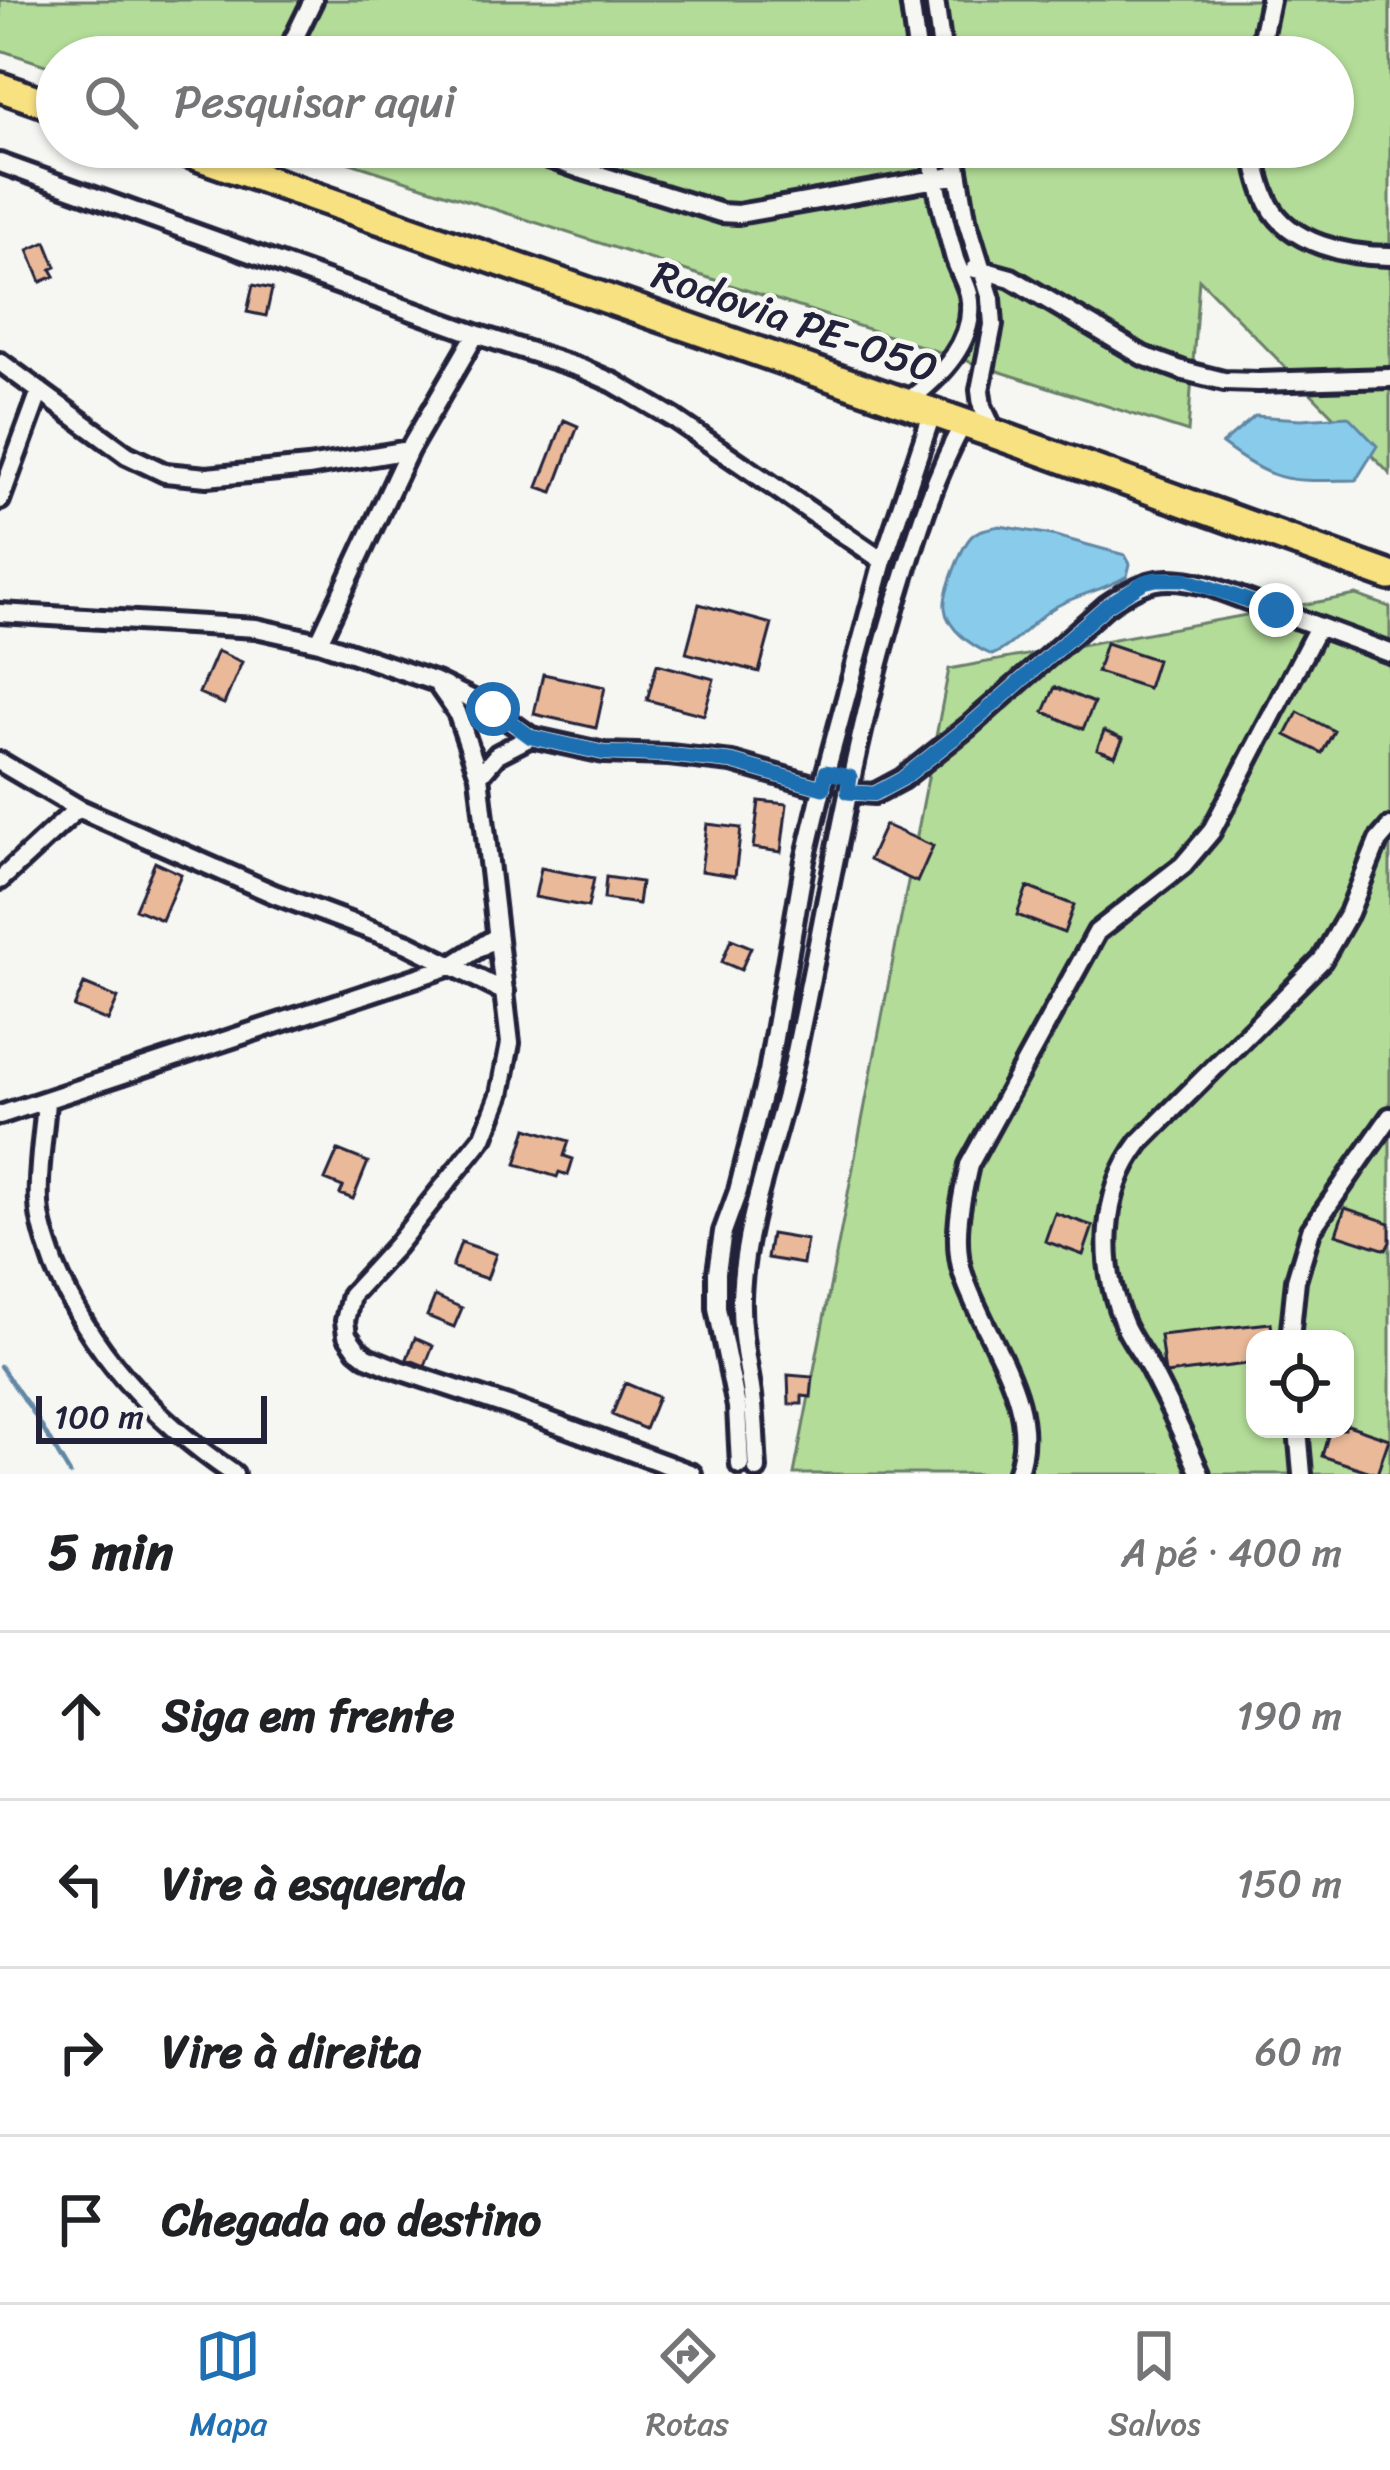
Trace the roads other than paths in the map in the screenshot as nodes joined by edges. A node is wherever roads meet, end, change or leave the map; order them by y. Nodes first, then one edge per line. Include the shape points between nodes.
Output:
1 (313, 0) edge
2 (910, 0) edge
3 (935, 0) edge
4 (1270, 0) edge
5 (295, 36) edge
6 (915, 36) edge
7 (940, 36) edge
8 (1262, 36) edge
9 (0, 87) edge
10 (36, 100) edge
11 (0, 163) edge
12 (232, 168) edge
13 (575, 168) edge
14 (933, 168) edge
15 (957, 168) edge
16 (1258, 168) edge
17 (958, 175) junction
18 (935, 181) junction
19 (1390, 256) edge
20 (957, 265) junction
21 (982, 270) junction
22 (476, 334) junction
23 (960, 347) junction
24 (985, 358) junction
25 (0, 362) edge
26 (1390, 378) edge
27 (40, 391) junction
28 (905, 403) junction
29 (932, 413) junction
30 (963, 424) junction
31 (995, 434) junction
32 (409, 450) junction
33 (912, 475) junction
34 (935, 484) junction
35 (0, 500) edge
36 (891, 537) junction
37 (914, 546) junction
38 (883, 561) junction
39 (1390, 576) edge
40 (4, 614) edge
41 (1318, 627) junction
42 (0, 636) edge
43 (320, 642) junction
44 (1390, 653) edge
45 (436, 682) junction
46 (531, 737) junction
47 (0, 762) edge
48 (479, 776) junction
49 (822, 787) junction
50 (848, 792) junction
51 (78, 808) junction
52 (1390, 827) edge
53 (0, 880) edge
54 (496, 938) junction
55 (451, 966) junction
56 (505, 992) junction
57 (46, 1101) junction
58 (0, 1115) edge
59 (1390, 1117) edge
60 (1291, 1330) edge
61 (1299, 1438) edge
62 (746, 1471) edge
63 (234, 1474) edge
64 (692, 1474) edge
65 (1017, 1474) edge
66 (1200, 1474) edge
67 (1302, 1474) edge

1 - 5 street
2 - 6 street
3 - 7 street
4 - 8 street
9 - 10 main road
11 - 22 street
12 - 28 main road, Rodovia PE-050
13 - 18 street via 738,214
14 - 18 street
15 - 17 street
16 - 19 street via 1277,216 1311,241
17 - 18 street
17 - 21 street
18 - 20 street
20 - 21 street
20 - 23 street via 970,299
21 - 24 street via 993,312
21 - 26 street via 1184,371 1258,382
22 - 32 street
22 - 38 street via 580,368 645,400
23 - 24 street
23 - 28 street
24 - 31 street via 982,406
25 - 27 street
27 - 32 street via 127,455 183,476
27 - 35 street
28 - 29 main road, Rodovia PE-050
29 - 30 main road, Rodovia PE-050
29 - 33 street
30 - 31 main road, Rodovia PE-050
30 - 34 street
31 - 39 main road, Rodovia PE-050
32 - 43 street
33 - 34 street
33 - 36 street
34 - 37 street
36 - 37 street
36 - 38 street
37 - 50 street
38 - 49 street
40 - 42 street
40 - 43 street via 256,628
41 - 44 street
41 - 50 street via 1184,579 1144,582 902,779 874,794
41 - 65 street via 1210,832 1184,865 1097,932 969,1165 960,1258 1021,1412 1026,1443
43 - 45 street
45 - 46 street
45 - 48 street via 457,712
46 - 48 street via 497,754
46 - 49 street via 604,753 732,762
47 - 51 street
48 - 54 street
49 - 50 street
49 - 50 street
49 - 62 street via 768,1072 717,1272
50 - 62 street via 743,1264 751,1388
51 - 53 street
51 - 55 street
52 - 66 street via 1322,960 1140,1142 1116,1184 1108,1237 1115,1300
54 - 55 street
54 - 56 street
55 - 56 street
55 - 57 street
56 - 64 street via 510,1043 484,1136 351,1295 347,1335 367,1357 399,1370
57 - 58 street
57 - 63 street via 38,1204 70,1303 149,1408
59 - 60 street via 1311,1230
61 - 67 street

